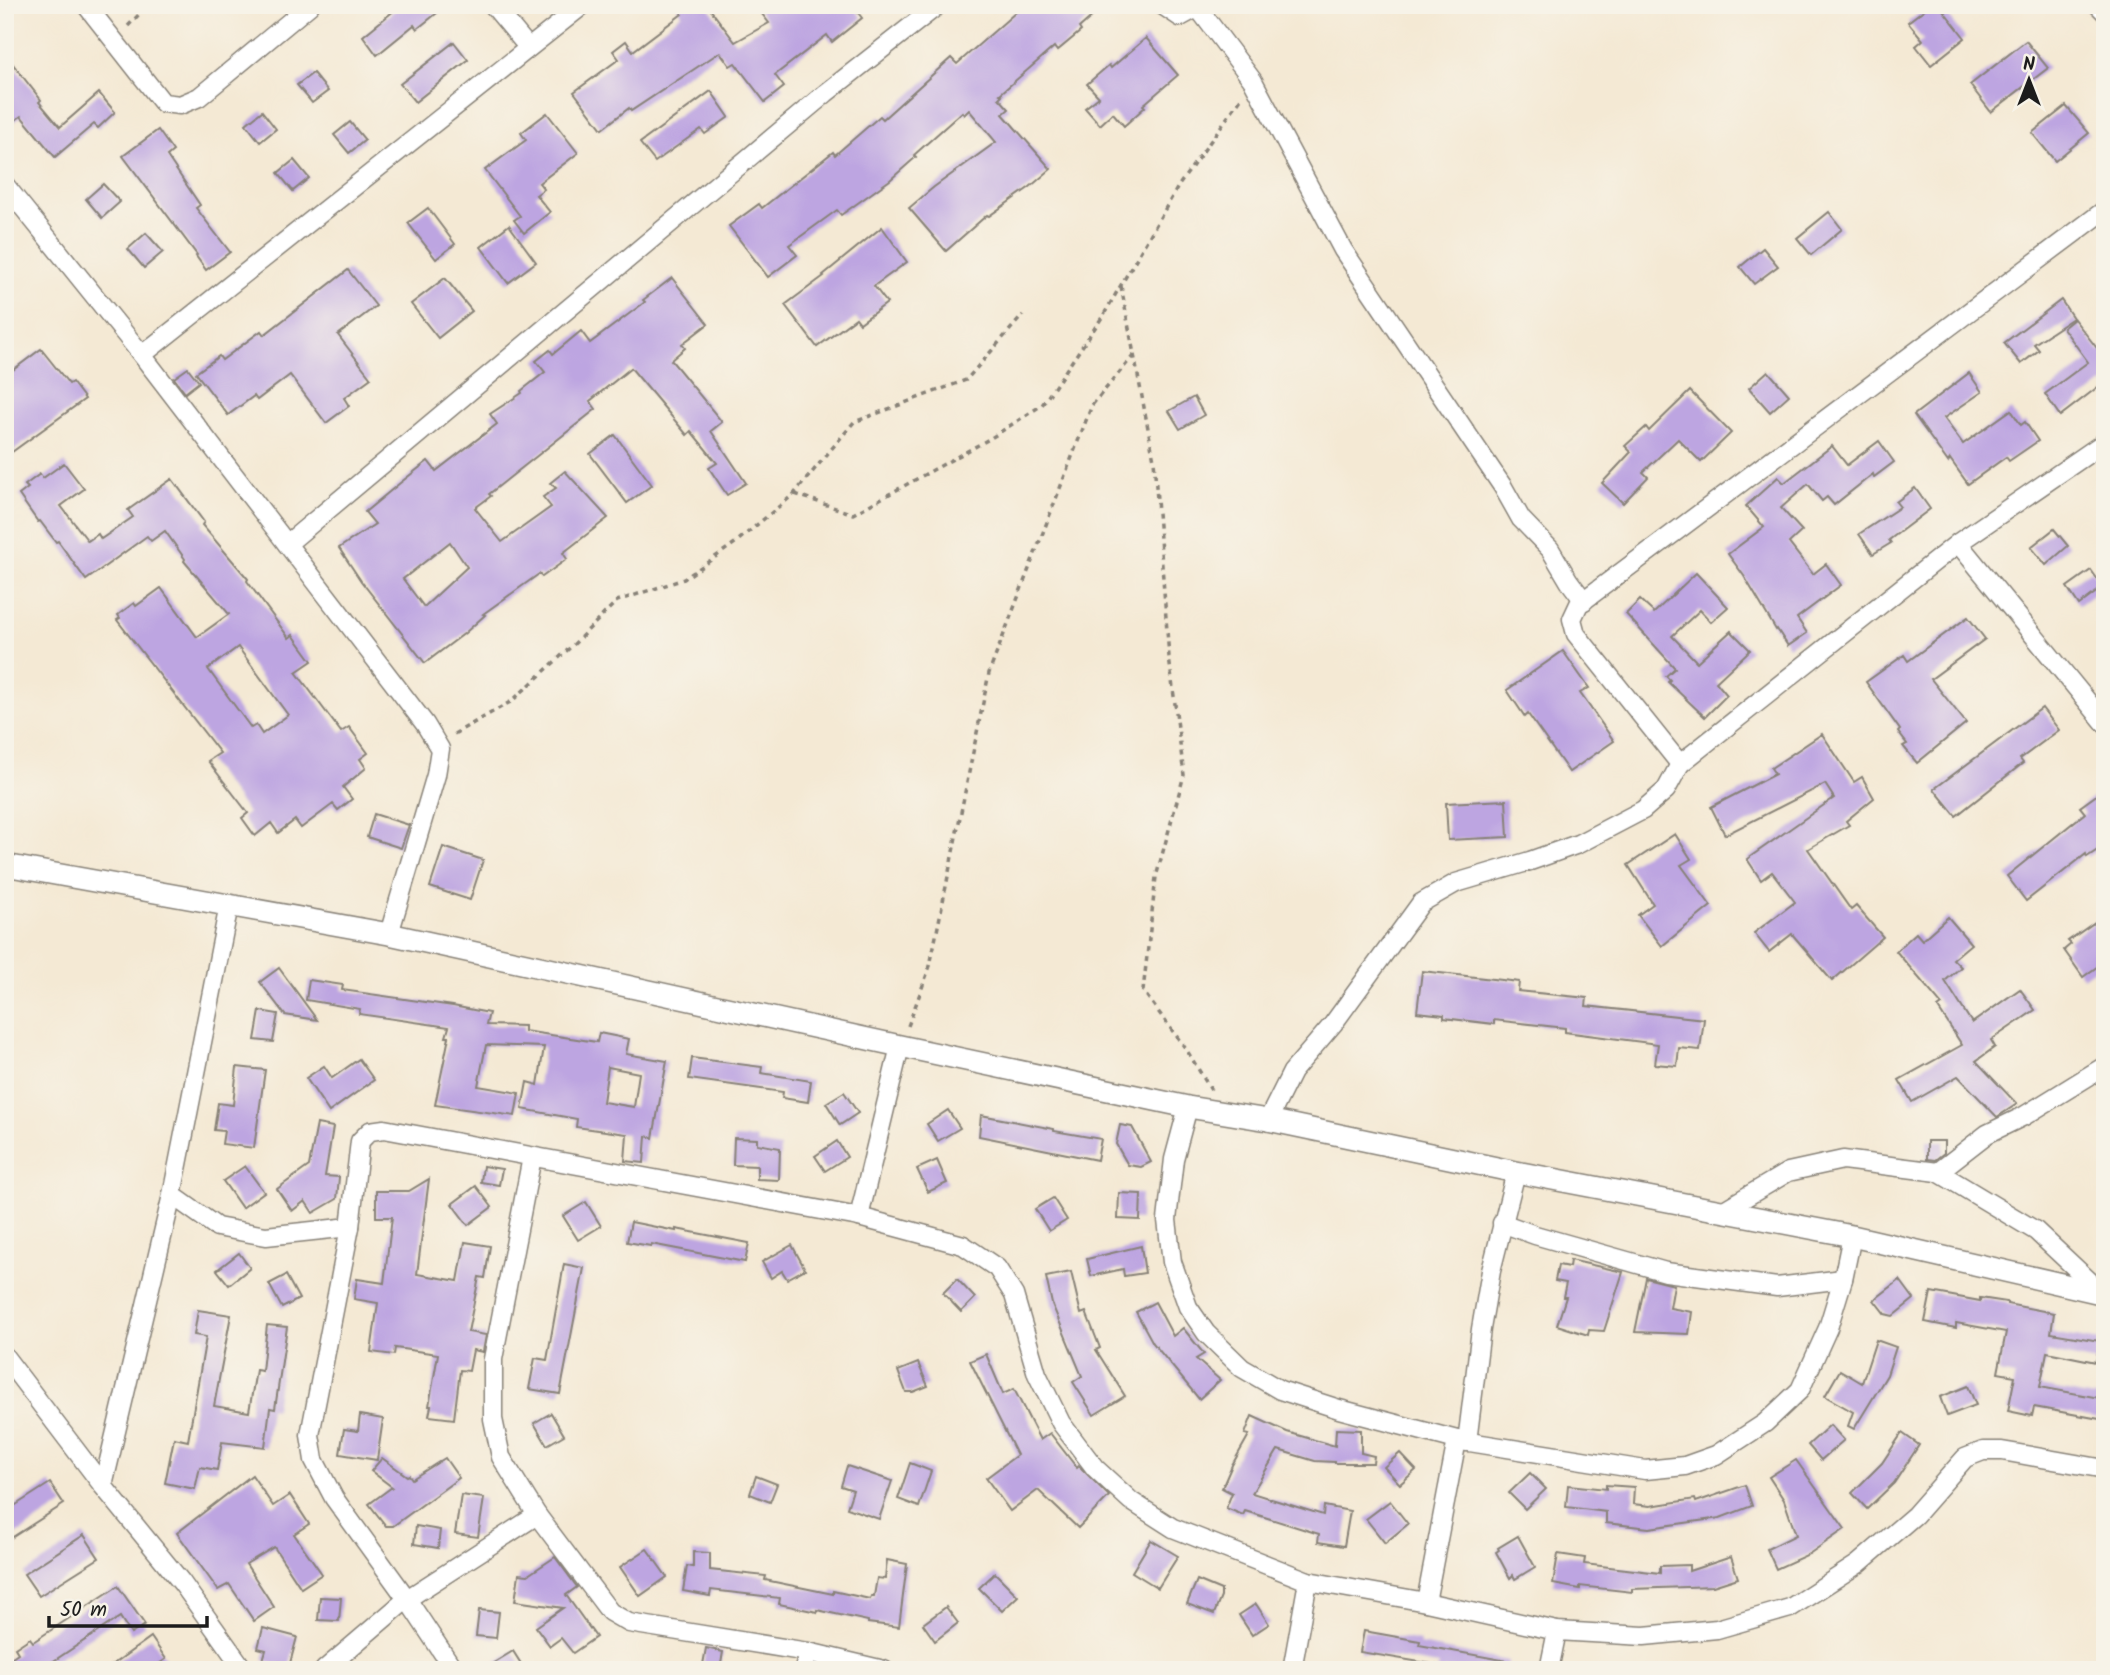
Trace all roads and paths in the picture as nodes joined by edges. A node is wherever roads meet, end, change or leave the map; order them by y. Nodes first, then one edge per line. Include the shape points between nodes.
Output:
1 (86, 5) edge
2 (148, 5) edge
3 (310, 5) edge
4 (493, 5) edge
5 (583, 5) edge
6 (938, 5) edge
7 (1162, 5) edge
8 (2098, 5) edge
9 (1200, 7) edge
10 (2105, 12) edge
11 (112, 38) junction
12 (528, 47) junction
13 (1253, 81) junction
14 (5, 185) edge
15 (2105, 209) edge
16 (1121, 286) junction
17 (1023, 315) dead end
18 (142, 355) junction
19 (1134, 355) junction
20 (2105, 442) edge
21 (794, 494) junction
22 (1958, 543) junction
23 (287, 544) junction
24 (1584, 601) junction
25 (2105, 723) edge
26 (437, 743) junction
27 (1680, 764) junction
28 (5, 865) edge
29 (229, 905) junction
30 (388, 934) junction
31 (900, 1046) junction
32 (2105, 1066) edge
33 (1188, 1107) junction
34 (1227, 1114) junction
35 (1268, 1120) junction
36 (532, 1157) junction
37 (1516, 1172) junction
38 (1938, 1172) junction
39 (172, 1195) junction
40 (1724, 1210) junction
41 (859, 1217) junction
42 (1502, 1223) junction
43 (350, 1227) junction
44 (1852, 1236) junction
45 (1843, 1279) junction
46 (2103, 1294) edge
47 (5, 1357) edge
48 (1462, 1441) junction
49 (2105, 1469) edge
50 (103, 1486) junction
51 (537, 1515) junction
52 (1308, 1581) junction
53 (407, 1600) junction
54 (1426, 1602) junction
55 (1557, 1631) junction
56 (806, 1661) edge
57 (244, 1670) edge
58 (324, 1670) edge
59 (454, 1670) edge
60 (884, 1670) edge
61 (1292, 1670) edge
62 (1549, 1670) edge

1 - 11 street
2 - 11 path
3 - 11 street via 199,97 180,105 163,103
4 - 12 street
5 - 12 street
6 - 23 street via 826,93
7 - 9 street via 1180,17
8 - 10 street
9 - 13 street
12 - 18 street
13 - 16 path via 1179,185
13 - 24 street via 1343,250 1521,519 1550,548
14 - 18 street
15 - 24 street
16 - 19 path
16 - 21 path via 1042,405 991,438 853,514
17 - 21 path via 966,380 854,422
18 - 23 street
19 - 31 path via 1092,405 989,673 930,966
19 - 34 path via 1154,460 1169,657 1184,775 1156,877 1143,991
20 - 22 street
21 - 26 path via 684,579 617,601 512,701
22 - 25 street
22 - 27 street
23 - 26 street
24 - 27 street via 1572,620 1576,634
26 - 30 street via 436,775
27 - 35 street via 1666,790 1643,810 1578,844 1456,883 1421,903 1292,1072
28 - 29 street
29 - 30 street
29 - 39 street
30 - 31 street
31 - 33 street
31 - 41 street
32 - 38 street via 1987,1134
33 - 34 street
33 - 48 street via 1174,1159 1167,1220 1172,1262 1188,1307 1206,1333 1242,1368 1280,1390
34 - 35 street
35 - 37 street
36 - 41 street
36 - 43 street via 384,1129 370,1131 360,1141
36 - 51 street via 493,1359 493,1419 501,1457
37 - 40 street
37 - 42 street
38 - 40 street via 1843,1160 1788,1172
38 - 46 street via 2036,1231
39 - 43 street via 217,1227 266,1236
39 - 50 street
40 - 44 street
41 - 52 street via 963,1245 997,1268 1014,1295 1037,1374 1061,1423 1095,1468 1131,1501 1173,1528
42 - 45 street via 1666,1272 1777,1287
42 - 48 street
43 - 53 street via 310,1434 314,1460 334,1498
44 - 45 street
44 - 46 street
45 - 48 street via 1828,1328 1800,1390 1765,1423 1716,1455 1685,1466 1645,1470
47 - 50 street
48 - 54 street
49 - 55 street via 1983,1451 1965,1458 1915,1515 1858,1564 1790,1608 1717,1629 1644,1636
50 - 57 street via 182,1583
51 - 53 street
51 - 56 street via 610,1612 629,1623
52 - 54 street
52 - 61 street
53 - 58 street
53 - 59 street
54 - 55 street
55 - 62 street
56 - 60 street

